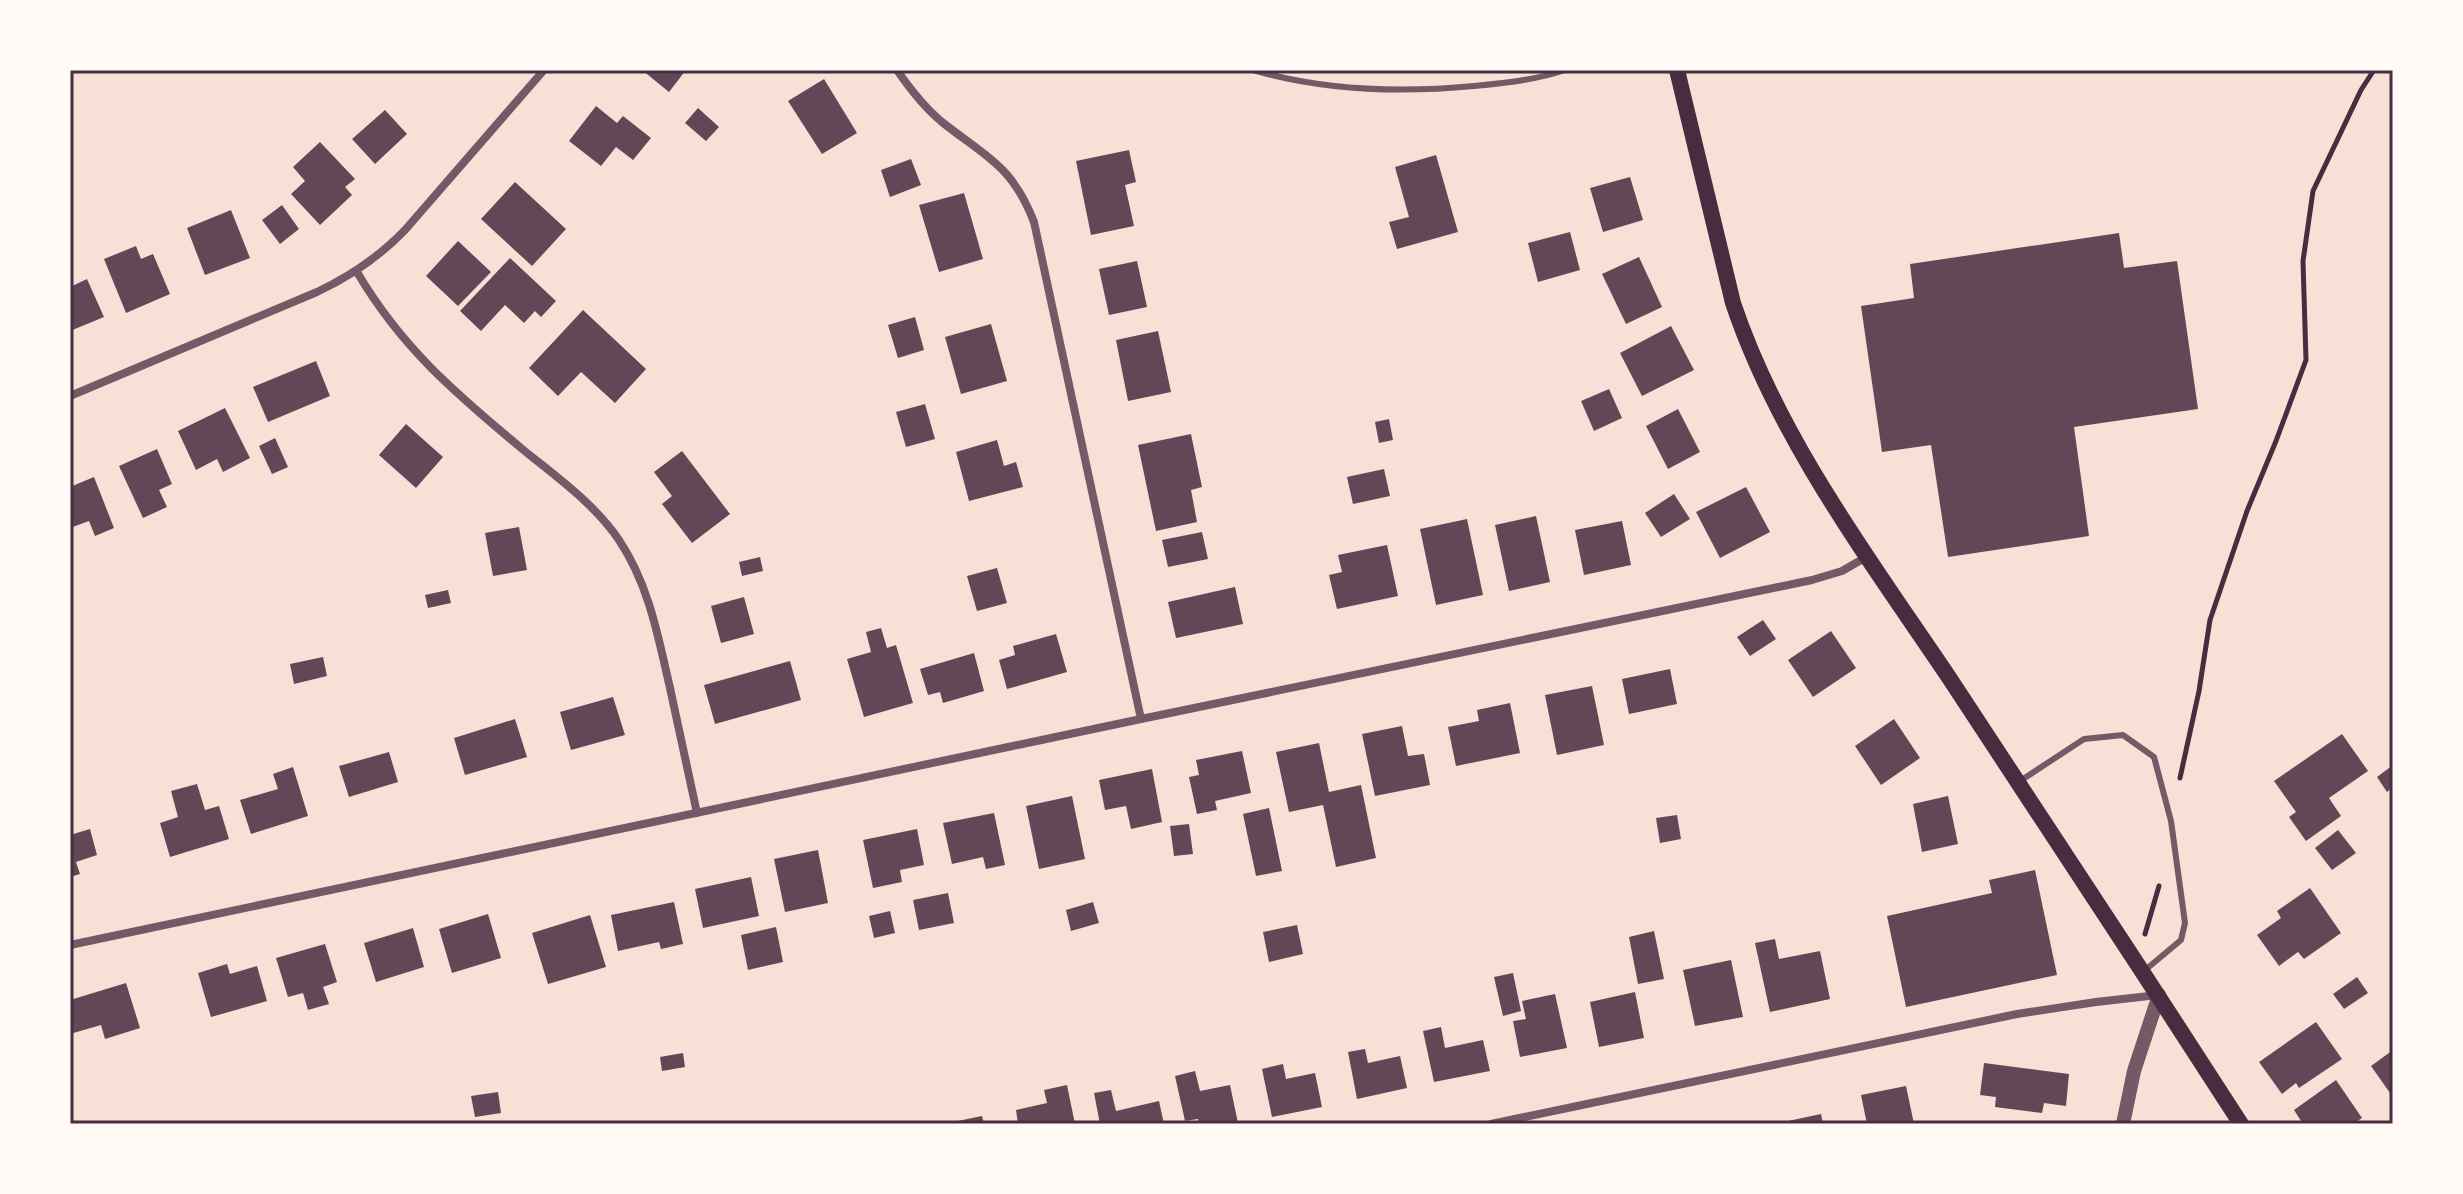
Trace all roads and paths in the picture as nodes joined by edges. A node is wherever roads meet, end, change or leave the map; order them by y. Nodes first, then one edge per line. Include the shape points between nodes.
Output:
1 (544, 70) edge
2 (897, 70) edge
3 (1253, 70) edge
4 (1565, 70) edge
5 (1677, 70) edge
6 (2374, 70) edge
7 (357, 272) junction
8 (70, 396) edge
9 (1869, 556) junction
10 (1141, 719) junction
11 (2018, 782) junction
12 (697, 813) junction
13 (2171, 821) junction
14 (2159, 886) dead end
15 (70, 945) edge
16 (2140, 966) junction
17 (2159, 995) junction
18 (1491, 1124) edge
19 (2123, 1124) edge
20 (2241, 1124) edge

1 - 7 street via 405,230
2 - 10 street via 928,109 1010,176 1034,222
3 - 4 lane via 1324,85 1394,90 1498,84
5 - 9 main road via 1744,333 1782,415
6 - 13 path via 2313,191 2303,261 2306,360 2210,620
7 - 8 street
7 - 12 street via 420,359 582,499 623,546 654,619
9 - 10 street via 1812,580
9 - 11 main road
10 - 12 street
11 - 13 lane via 2084,739 2123,735 2154,757
11 - 16 main road
12 - 15 street
13 - 16 lane via 2185,923 2181,940
14 - 16 path
16 - 17 main road
17 - 18 street via 2017,1014
17 - 19 street
17 - 20 main road

